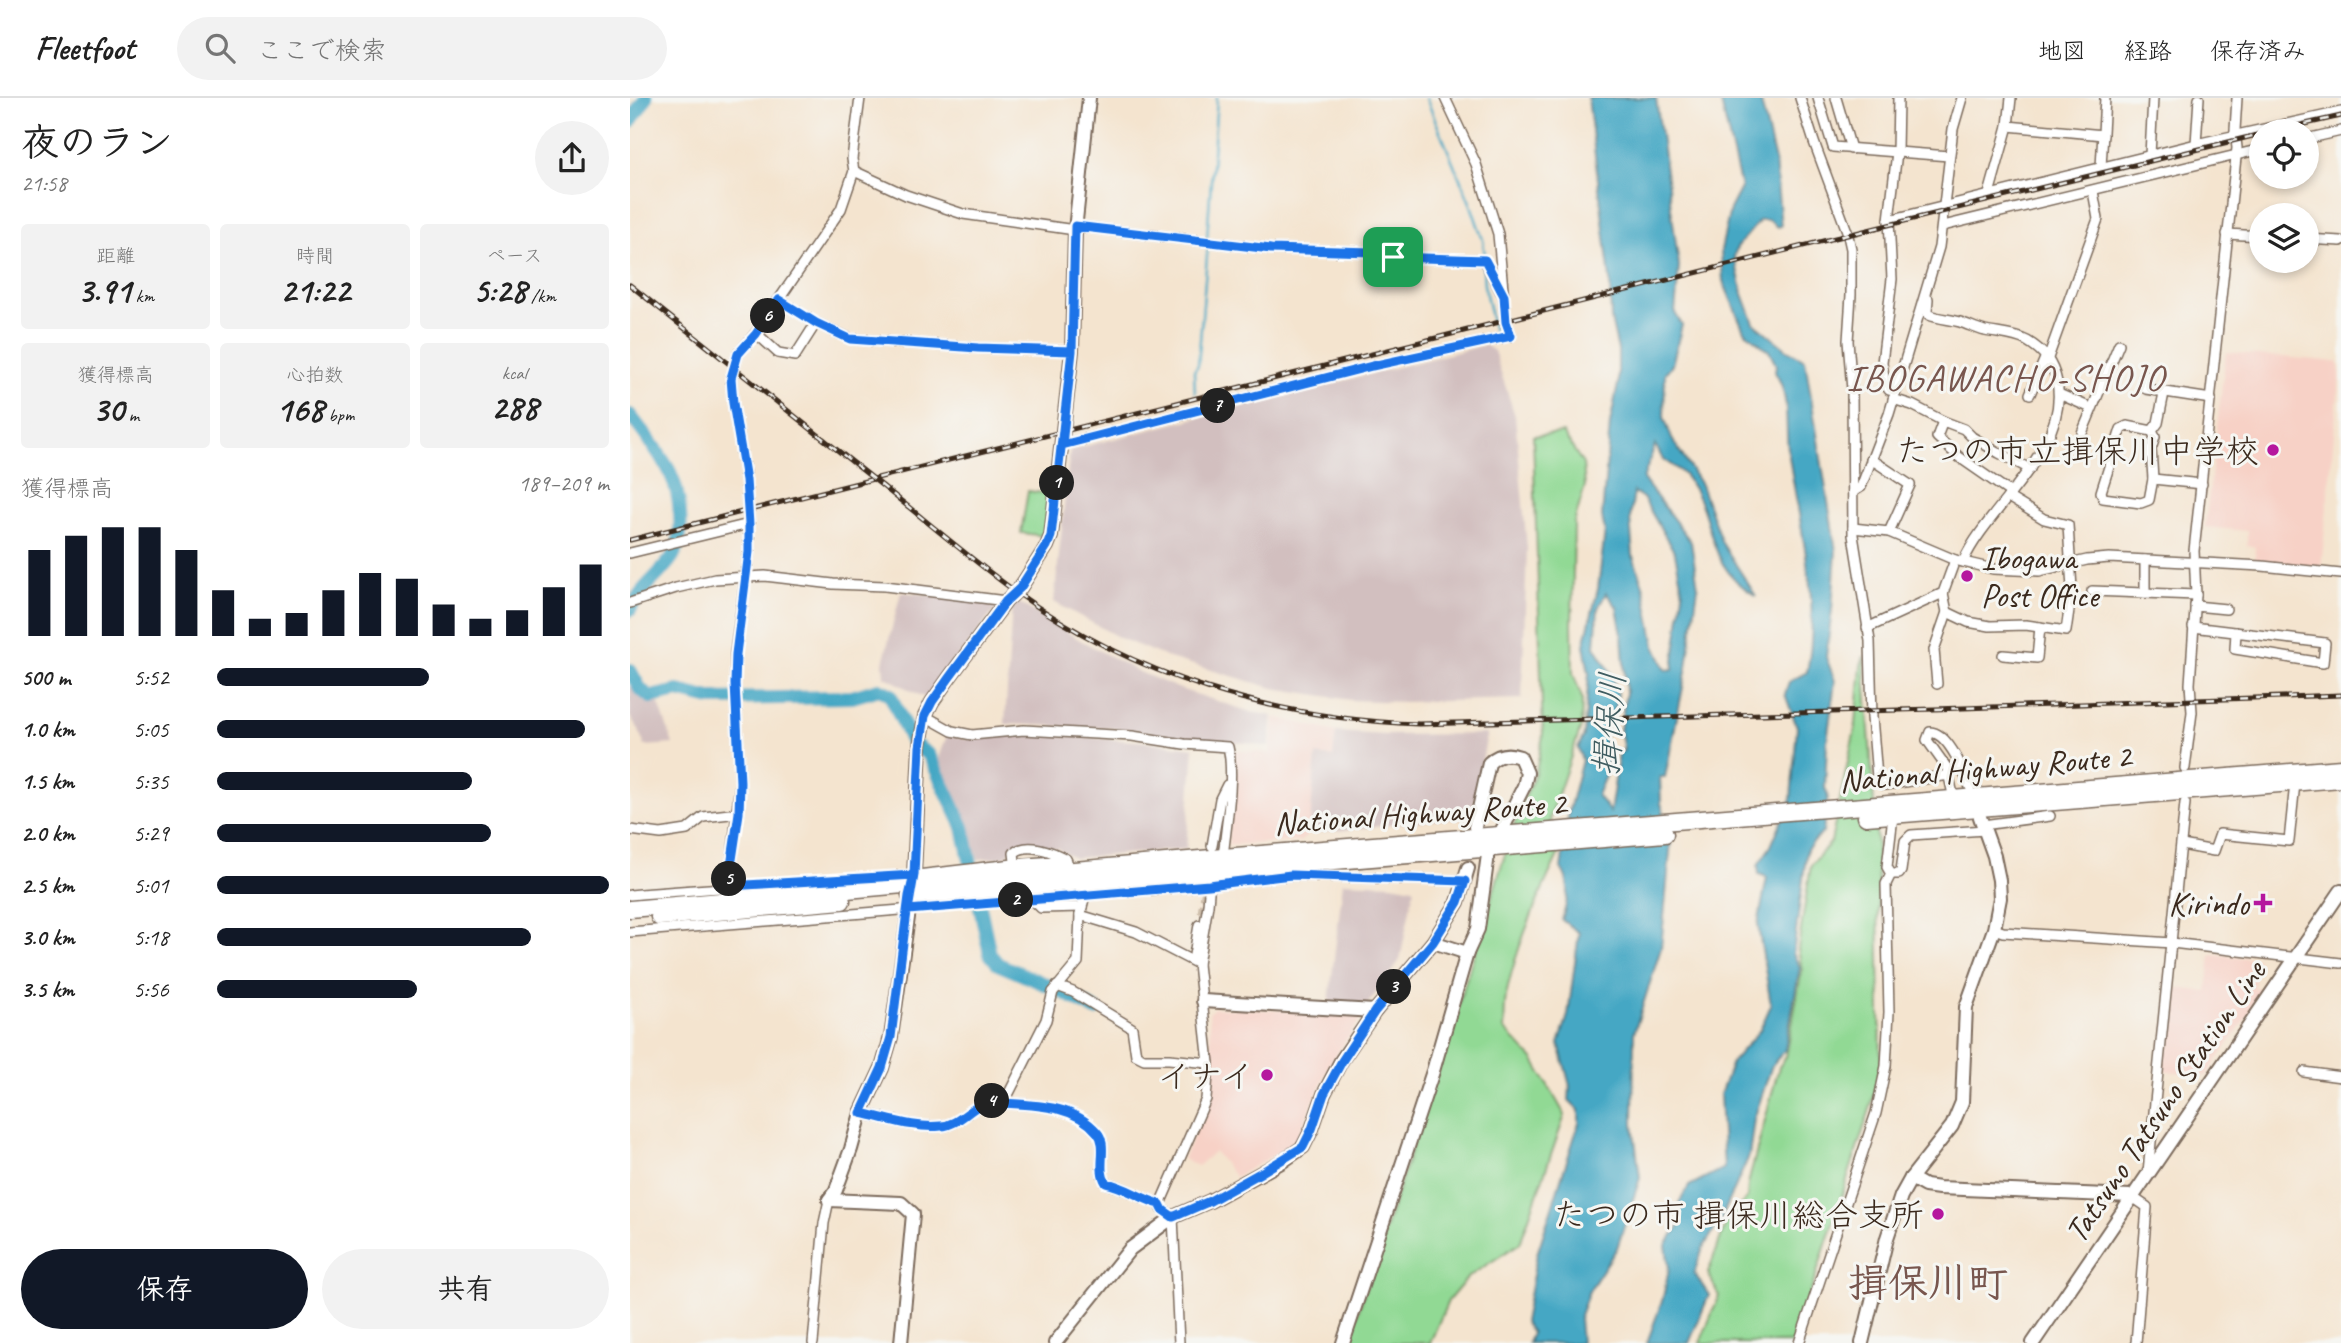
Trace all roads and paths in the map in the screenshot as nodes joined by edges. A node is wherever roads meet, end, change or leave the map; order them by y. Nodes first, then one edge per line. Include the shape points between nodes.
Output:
1 (860, 98) edge
2 (1088, 98) edge
3 (1445, 98) edge
4 (1801, 98) edge
5 (1818, 98) edge
6 (1836, 98) edge
7 (1898, 98) edge
8 (1962, 98) edge
9 (2011, 98) edge
10 (2105, 98) edge
11 (2153, 98) edge
12 (2199, 98) edge
13 (2237, 98) edge
14 (2341, 112) edge
15 (2008, 126) junction
16 (2341, 131) edge
17 (2103, 135) junction
18 (2235, 135) junction
19 (2319, 136) edge
20 (2196, 144) junction
21 (1851, 149) junction
22 (1897, 152) junction
23 (2249, 152) edge
24 (2150, 155) junction
25 (2235, 155) junction
26 (1949, 156) junction
27 (2101, 167) junction
28 (854, 171) junction
29 (2093, 191) junction
30 (1989, 194) junction
31 (1945, 207) junction
32 (1889, 220) junction
33 (1943, 226) junction
34 (1075, 228) junction
35 (2227, 234) junction
36 (2249, 235) edge
37 (2319, 240) edge
38 (2341, 241) edge
39 (1926, 291) junction
40 (1504, 296) junction
41 (779, 300) junction
42 (816, 323) junction
43 (756, 334) junction
44 (2119, 344) dead end
45 (1072, 351) junction
46 (2047, 357) junction
47 (2144, 375) dead end
48 (2164, 393) junction
49 (2030, 394) dead end
50 (2059, 394) junction
51 (1894, 395) junction
52 (2211, 399) junction
53 (2091, 408) junction
54 (1943, 421) junction
55 (2152, 431) junction
56 (2082, 433) dead end
57 (1062, 445) junction
58 (1871, 459) junction
59 (2030, 470) junction
60 (2153, 479) junction
61 (2202, 484) junction
62 (1853, 492) junction
63 (2010, 495) junction
64 (749, 524) junction
65 (1853, 528) junction
66 (1889, 532) junction
67 (630, 553) edge
68 (2145, 560) junction
69 (1959, 561) junction
70 (2194, 562) junction
71 (2071, 563) junction
72 (2341, 574) edge
73 (745, 576) junction
74 (2092, 591) dead end
75 (1943, 593) junction
76 (2145, 593) junction
77 (2196, 594) junction
78 (1006, 601) junction
79 (633, 602) edge
80 (2195, 606) junction
81 (2226, 609) dead end
82 (1947, 612) junction
83 (2193, 627) junction
84 (1867, 628) junction
85 (2040, 628) junction
86 (2236, 632) junction
87 (2003, 655) dead end
88 (1937, 684) dead end
89 (925, 716) junction
90 (2185, 768) dead end
91 (2341, 768) edge
92 (1949, 775) junction
93 (2341, 779) edge
94 (1229, 780) junction
95 (2294, 783) junction
96 (1970, 787) dead end
97 (1954, 800) junction
98 (2185, 803) dead end
99 (1876, 811) junction
100 (739, 813) junction
101 (1893, 816) junction
102 (2050, 816) dead end
103 (1983, 824) junction
104 (1475, 827) dead end
105 (630, 830) edge
106 (1503, 841) junction
107 (2182, 845) junction
108 (1218, 852) junction
109 (1015, 861) dead end
110 (1069, 867) junction
111 (1468, 868) dead end
112 (1891, 874) junction
113 (1210, 878) junction
114 (1465, 881) junction
115 (976, 885) junction
116 (1085, 888) junction
117 (910, 891) junction
118 (2341, 891) edge
119 (728, 893) junction
120 (630, 895) edge
121 (1034, 901) dead end
122 (630, 909) edge
123 (1081, 911) junction
124 (1202, 913) tunnel mouth
125 (630, 919) edge
126 (1994, 929) junction
127 (630, 932) edge
128 (1433, 942) junction
129 (2172, 943) junction
130 (1467, 953) junction
131 (2296, 957) junction
132 (1196, 962) junction
133 (2341, 963) edge
134 (1057, 986) junction
135 (1203, 1001) junction
136 (1375, 1011) junction
137 (1209, 1063) junction
138 (2304, 1072) dead end
139 (2341, 1077) edge
140 (1004, 1103) junction
141 (861, 1113) junction
142 (2148, 1177) junction
143 (1911, 1178) junction
144 (2131, 1196) junction
145 (828, 1200) junction
146 (1160, 1204) junction
147 (1173, 1217) junction
148 (813, 1343) edge
149 (901, 1343) edge
150 (1055, 1343) edge
151 (1179, 1343) edge
152 (1343, 1343) edge
153 (1799, 1343) edge
154 (1862, 1343) edge
155 (2032, 1343) edge
156 (2136, 1343) edge

1 - 28 street
2 - 34 street
3 - 40 street via 1476,164 1498,234
4 - 62 street via 1851,249 1848,341
5 - 21 street via 1833,147
6 - 21 street
7 - 22 street
8 - 26 street
9 - 15 street
10 - 17 street
11 - 24 street
12 - 20 street
13 - 18 street
14 - 18 street
15 - 17 street
15 - 30 street
16 - 19 street
17 - 27 street
18 - 20 street
18 - 25 street
20 - 24 street
21 - 22 street
22 - 26 street
22 - 32 street
23 - 25 street
24 - 27 street
25 - 29 street
25 - 35 street
26 - 31 street
27 - 30 street
28 - 34 street via 963,214
28 - 41 street via 841,209
29 - 33 street
29 - 46 street via 2098,219
30 - 31 street
31 - 32 street
31 - 33 street
32 - 51 street via 1892,279 1882,363 1885,384
33 - 39 street
34 - 40 street via 1271,249 1485,260
34 - 45 street
35 - 36 street
35 - 52 street
37 - 38 street
39 - 46 street via 1929,315 2018,337
39 - 51 street
40 - 57 street via 1511,336 1372,366
41 - 42 street
41 - 43 street
42 - 43 street via 795,356 778,353
42 - 45 street via 850,339
43 - 64 street via 738,354 731,378
44 - 53 street
45 - 57 street
46 - 49 street
46 - 50 street
47 - 48 street via 2146,389
48 - 52 street
48 - 55 street
50 - 53 street
50 - 59 street via 2052,428
51 - 54 street
51 - 58 street
52 - 61 street
53 - 56 street
54 - 59 street
54 - 63 street via 1937,437
55 - 60 street
55 - 60 street via 2121,429 2101,492 2103,498 2149,500
57 - 78 street via 1051,536 1020,588
58 - 62 street via 1861,487
58 - 66 street via 1909,485
59 - 63 street
60 - 61 street
61 - 70 street
62 - 65 street
63 - 69 street
63 - 71 street via 2044,519 2068,525
64 - 67 street
64 - 73 street
65 - 66 street
65 - 84 street
66 - 69 street
68 - 70 street
68 - 71 street
68 - 76 street
69 - 71 street via 2031,571
69 - 75 street
70 - 72 street
70 - 77 street
71 - 85 street via 2066,631
73 - 78 street via 783,576
73 - 79 street via 676,587
73 - 100 street via 735,684
74 - 76 street
75 - 82 street
75 - 84 street
76 - 77 street
77 - 80 street
78 - 89 street
80 - 81 street
80 - 83 street
82 - 85 street via 1990,626
82 - 88 street via 1934,650
83 - 86 street
83 - 90 street via 2192,712
84 - 92 street via 1877,777 1881,784
85 - 87 street via 2037,658
86 - 86 street via 2325,643 2323,663 2235,649
89 - 94 street via 952,731 972,735 1024,730 1228,747
89 - 117 street
91 - 97 highway, National Highway Route 2
92 - 96 street via 1927,740 1930,732 1939,734 1955,756
92 - 97 street
93 - 95 highway, National Highway Route 2
94 - 108 street
94 - 108 street via 1220,799
95 - 101 highway, National Highway Route 2
95 - 107 street via 2289,841 2220,834 2214,851
97 - 99 highway, National Highway Route 2
98 - 107 street
99 - 101 highway, National Highway Route 2
99 - 106 highway, National Highway Route 2
100 - 105 street via 703,817 687,830 661,834
100 - 119 street
101 - 112 street via 1887,867
102 - 103 street
103 - 112 street via 1911,835 1901,871
103 - 126 street via 1999,880
104 - 106 street via 1489,763 1503,755 1520,758 1527,773
106 - 108 highway, National Highway Route 2
106 - 113 highway, National Highway Route 2
106 - 130 street
107 - 129 street
108 - 110 highway, National Highway Route 2
109 - 110 street via 1014,853 1033,847 1065,858
110 - 115 highway, National Highway Route 2
111 - 114 street
112 - 153 street via 1886,884 1886,1066 1872,1125
113 - 114 street via 1291,875
113 - 116 highway, National Highway Route 2
113 - 132 street
114 - 128 street via 1458,902
115 - 116 highway, National Highway Route 2
115 - 117 highway, National Highway Route 2
116 - 123 street
117 - 119 highway, National Highway Route 2
117 - 125 highway, National Highway Route 2
117 - 127 street
117 - 141 street via 891,1037
118 - 131 street, Tatsuno Tatsuno Station Line
119 - 120 street
119 - 122 highway, National Highway Route 2
121 - 123 street via 1041,908
123 - 132 street
123 - 134 street via 1078,962
124 - 132 street
126 - 129 street
126 - 143 street via 1966,1007 1964,1087 1958,1114
128 - 130 street
128 - 136 street
129 - 131 street
129 - 142 street
130 - 152 street
131 - 133 street
131 - 142 street, Tatsuno Tatsuno Station Line
132 - 135 street
134 - 137 street via 1132,1028 1136,1055
134 - 140 street via 1046,1020
135 - 136 street
135 - 137 street
136 - 147 street via 1324,1094 1303,1147
137 - 146 street via 1206,1098
138 - 139 street
140 - 141 street via 993,1101 973,1108 943,1126
140 - 146 street via 1057,1108 1086,1120 1099,1133 1101,1175 1106,1183
141 - 145 street via 840,1180
142 - 144 street, Tatsuno Tatsuno Station Line
143 - 144 street via 1939,1188
143 - 154 street via 1894,1213
144 - 155 street, Tatsuno Tatsuno Station Line
144 - 156 street via 2147,1207
145 - 148 street
145 - 149 street via 901,1203 913,1214
146 - 147 street
147 - 150 street via 1130,1249
147 - 151 street

